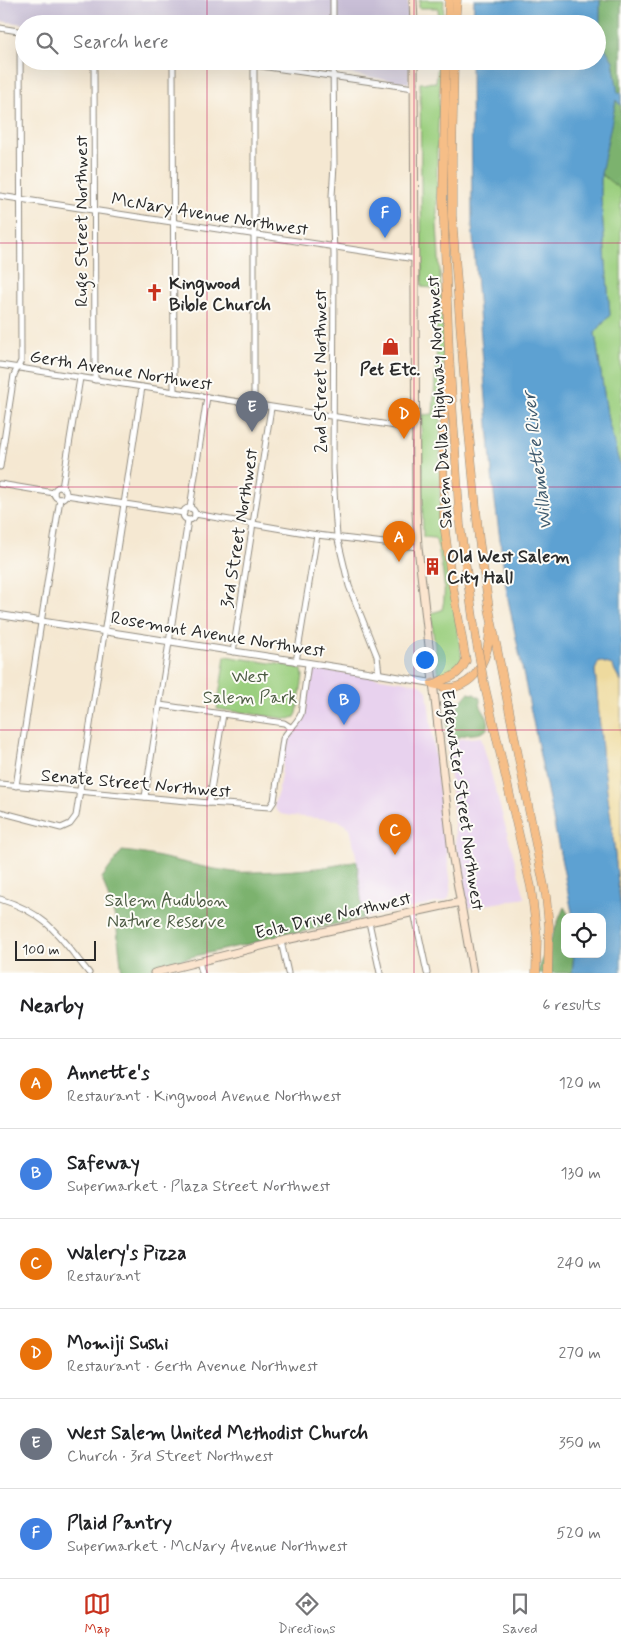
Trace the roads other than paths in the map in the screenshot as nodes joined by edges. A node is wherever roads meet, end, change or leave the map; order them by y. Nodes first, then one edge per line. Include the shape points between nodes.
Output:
1 (333, 0) edge
2 (414, 0) edge
3 (449, 0) edge
4 (457, 0) edge
5 (333, 15) edge
6 (414, 15) edge
7 (448, 15) edge
8 (456, 15) edge
9 (0, 28) edge
10 (15, 31) edge
11 (22, 70) edge
12 (94, 70) edge
13 (173, 70) edge
14 (254, 70) edge
15 (286, 70) edge
16 (333, 70) edge
17 (414, 70) edge
18 (446, 70) edge
19 (454, 70) edge
20 (333, 76) junction
21 (414, 88) junction
22 (0, 196) edge
23 (21, 199) junction
24 (94, 210) junction
25 (174, 222) junction
26 (254, 234) junction
27 (333, 247) junction
28 (415, 259) junction
29 (450, 353) junction
30 (0, 366) edge
31 (18, 368) junction
32 (80, 378) junction
33 (95, 380) junction
34 (142, 387) junction
35 (174, 392) junction
36 (208, 397) junction
37 (254, 405) junction
38 (271, 408) junction
39 (334, 417) junction
40 (415, 429) junction
41 (0, 468) edge
42 (0, 484) edge
43 (62, 488) junction
44 (54, 493) junction
45 (66, 495) junction
46 (60, 500) junction
47 (125, 504) junction
48 (190, 508) junction
49 (184, 513) junction
50 (195, 514) junction
51 (188, 520) junction
52 (254, 525) junction
53 (317, 535) junction
54 (337, 536) junction
55 (418, 548) junction
56 (489, 608) junction
57 (0, 615) edge
58 (41, 622) junction
59 (105, 631) junction
60 (170, 642) junction
61 (233, 652) junction
62 (296, 662) junction
63 (308, 664) junction
64 (379, 674) junction
65 (432, 683) junction
66 (160, 705) junction
67 (223, 714) junction
68 (292, 728) junction
69 (0, 784) edge
70 (16, 786) junction
71 (81, 791) junction
72 (145, 797) junction
73 (209, 804) junction
74 (0, 812) edge
75 (0, 899) edge
76 (461, 902) junction
77 (414, 912) junction
78 (369, 922) junction
79 (281, 941) junction
80 (200, 962) junction
81 (89, 973) edge
82 (154, 973) edge
83 (202, 973) edge
84 (288, 973) edge
85 (380, 973) edge
86 (427, 973) edge
87 (473, 973) edge
88 (536, 973) edge
89 (548, 973) edge

1 - 5 street
2 - 6 main road
3 - 7 highway
4 - 8 highway
9 - 10 street
11 - 23 street
12 - 24 street, Ruge Street Northwest
13 - 25 street
14 - 26 street
15 - 20 street
16 - 20 street, 2nd Street Northwest
17 - 21 main road, Edgewater Street Northwest
18 - 29 highway, Salem Dallas Highway Northwest via 443,198
19 - 56 highway, Salem Dallas Highway Northwest via 452,216 474,491
20 - 21 street
20 - 27 street, 2nd Street Northwest
21 - 28 main road, Edgewater Street Northwest
22 - 23 street, McNary Avenue Northwest
23 - 24 street, McNary Avenue Northwest
23 - 31 street via 21,361
24 - 25 street, McNary Avenue Northwest
24 - 33 street, Ruge Street Northwest
25 - 26 street, McNary Avenue Northwest
25 - 35 street
26 - 27 street, McNary Avenue Northwest
26 - 37 street
27 - 28 street, McNary Avenue Northwest
27 - 39 street, 2nd Street Northwest
28 - 40 main road, Edgewater Street Northwest
29 - 65 highway via 443,436 444,523 466,661 456,675
29 - 88 highway, Salem Dallas Highway Northwest, bridge via 460,524 484,683 528,874 537,937
30 - 31 street, Gerth Avenue Northwest
31 - 32 street, Gerth Avenue Northwest
31 - 41 street via 14,375
32 - 33 street, Gerth Avenue Northwest
32 - 43 street
33 - 34 street, Gerth Avenue Northwest
34 - 35 street, Gerth Avenue Northwest
34 - 47 street
35 - 36 street, Gerth Avenue Northwest
36 - 37 street, Gerth Avenue Northwest
36 - 48 street
37 - 38 street, Gerth Avenue Northwest
38 - 39 street, Gerth Avenue Northwest
38 - 52 street, 3rd Street Northwest
39 - 40 street, Gerth Avenue Northwest
39 - 54 street, 2nd Street Northwest
40 - 55 main road, Edgewater Street Northwest
42 - 44 street
43 - 44 street
43 - 45 street
44 - 46 street
45 - 46 street
45 - 47 street
46 - 58 street
47 - 49 street
47 - 59 street
48 - 49 street
48 - 50 street
49 - 51 street
50 - 51 street
50 - 52 street
51 - 60 street
52 - 53 street
52 - 61 street, 3rd Street Northwest
53 - 54 street
53 - 62 street
54 - 55 street
54 - 64 street, 2nd Street Northwest via 349,586 377,656
55 - 65 main road, Edgewater Street Northwest
56 - 65 highway via 488,647 477,672 465,682 447,688
56 - 89 highway, Salem Dallas Highway Northwest via 542,867 549,926
57 - 58 street, Rosemont Avenue Northwest
58 - 59 street, Rosemont Avenue Northwest
58 - 70 street
59 - 60 street, Rosemont Avenue Northwest
59 - 71 street
60 - 61 street, Rosemont Avenue Northwest
60 - 66 street
61 - 62 street, Rosemont Avenue Northwest
62 - 63 street, Rosemont Avenue Northwest
63 - 64 street, Rosemont Avenue Northwest
63 - 68 street via 301,714
64 - 65 street, Rosemont Avenue Northwest
65 - 76 main road, Edgewater Street Northwest
66 - 67 street
66 - 72 street
67 - 68 street
67 - 73 street
68 - 73 street, Senate Street Northwest via 283,738 274,801 270,807
69 - 70 street, Senate Street Northwest
70 - 71 street, Senate Street Northwest
71 - 72 street, Senate Street Northwest
71 - 74 street via 76,816 61,828
72 - 73 street, Senate Street Northwest
75 - 81 street via 17,904 44,920
76 - 77 main road, Eola Drive Northwest
76 - 87 main road, Edgewater Street Northwest
77 - 78 main road, Eola Drive Northwest
77 - 86 street
78 - 79 main road, Eola Drive Northwest
78 - 85 street
79 - 80 main road, Eola Drive Northwest
79 - 84 street
80 - 82 main road, Eola Drive Northwest
80 - 83 street

